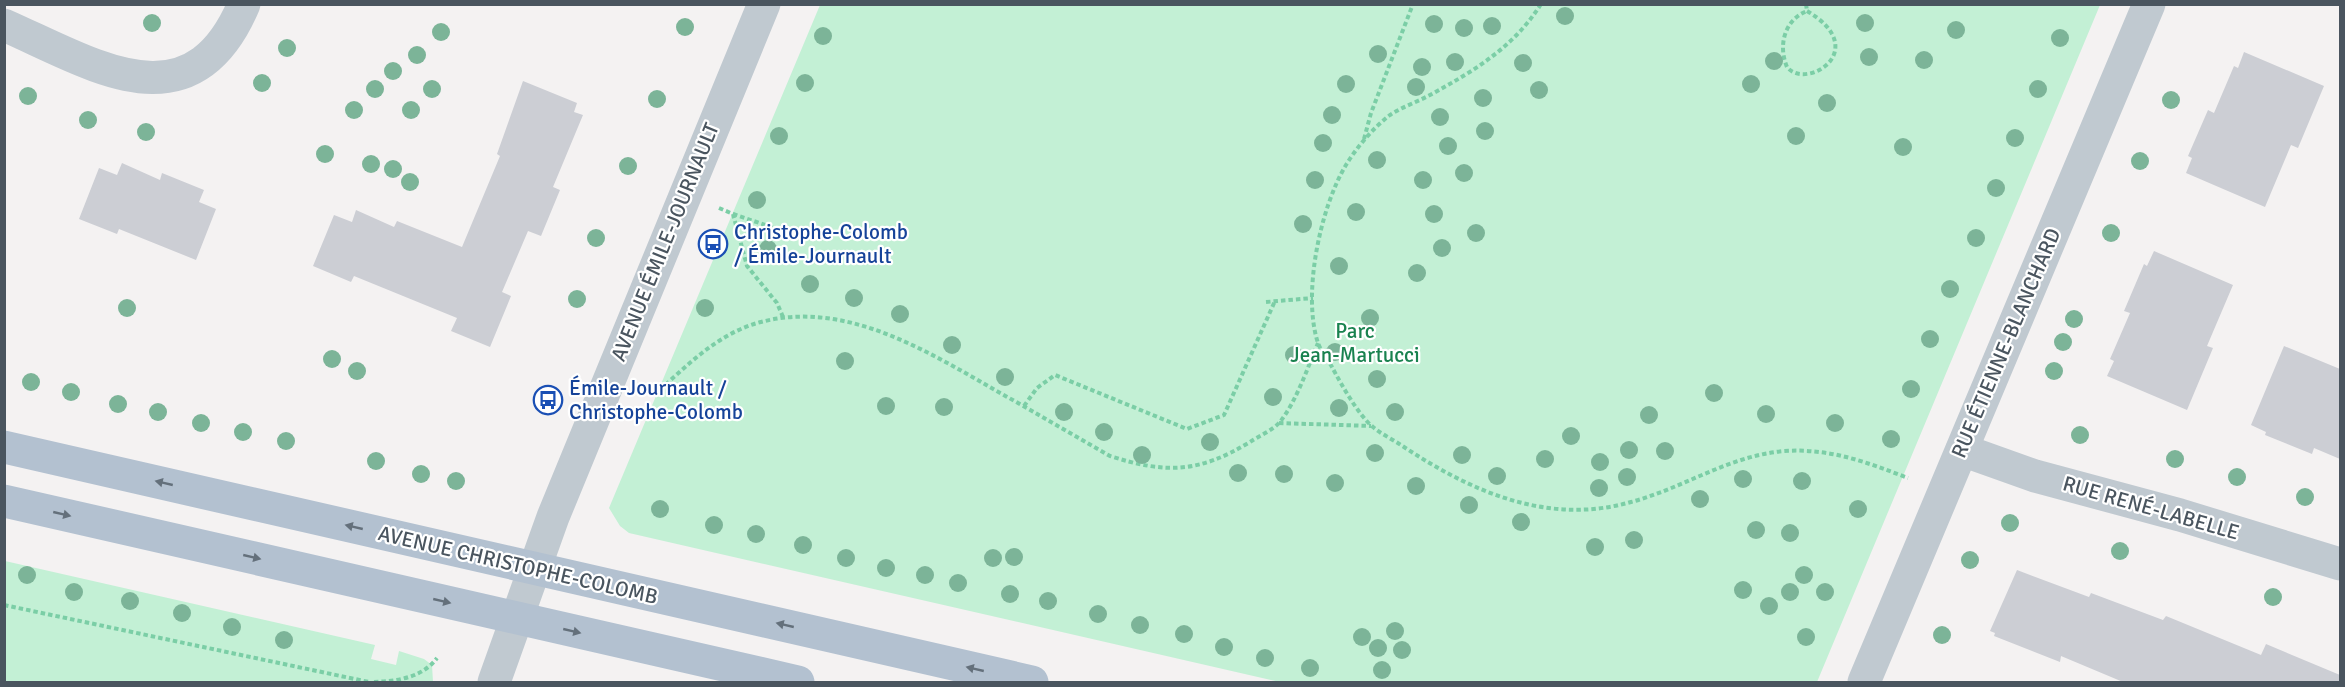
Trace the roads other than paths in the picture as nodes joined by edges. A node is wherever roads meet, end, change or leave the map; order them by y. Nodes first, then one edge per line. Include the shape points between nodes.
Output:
1 (244, 4) edge
2 (764, 4) edge
3 (2149, 4) edge
4 (4, 26) edge
5 (4, 447) edge
6 (1962, 450) junction
7 (4, 501) edge
8 (2340, 564) edge
9 (534, 568) junction
10 (515, 618) junction
11 (494, 682) edge
12 (798, 682) edge
13 (1032, 682) edge
14 (1864, 682) edge

1 - 4 street via 230,33 210,57 184,72 153,79 123,76
2 - 9 street, AVENUE ÉMILE-JOURNAULT
3 - 6 street, RUE ÉTIENNE-BLANCHARD
9 -> 5 main road, AVENUE CHRISTOPHE-COLOMB
6 - 8 street, RUE RENÉ-LABELLE via 2035,476
6 - 14 street, RUE ÉTIENNE-BLANCHARD
7 -> 10 main road
9 - 10 street, AVENUE ÉMILE-JOURNAULT
13 -> 9 main road, AVENUE CHRISTOPHE-COLOMB
10 - 11 street, AVENUE ÉMILE-JOURNAULT
10 -> 12 main road

